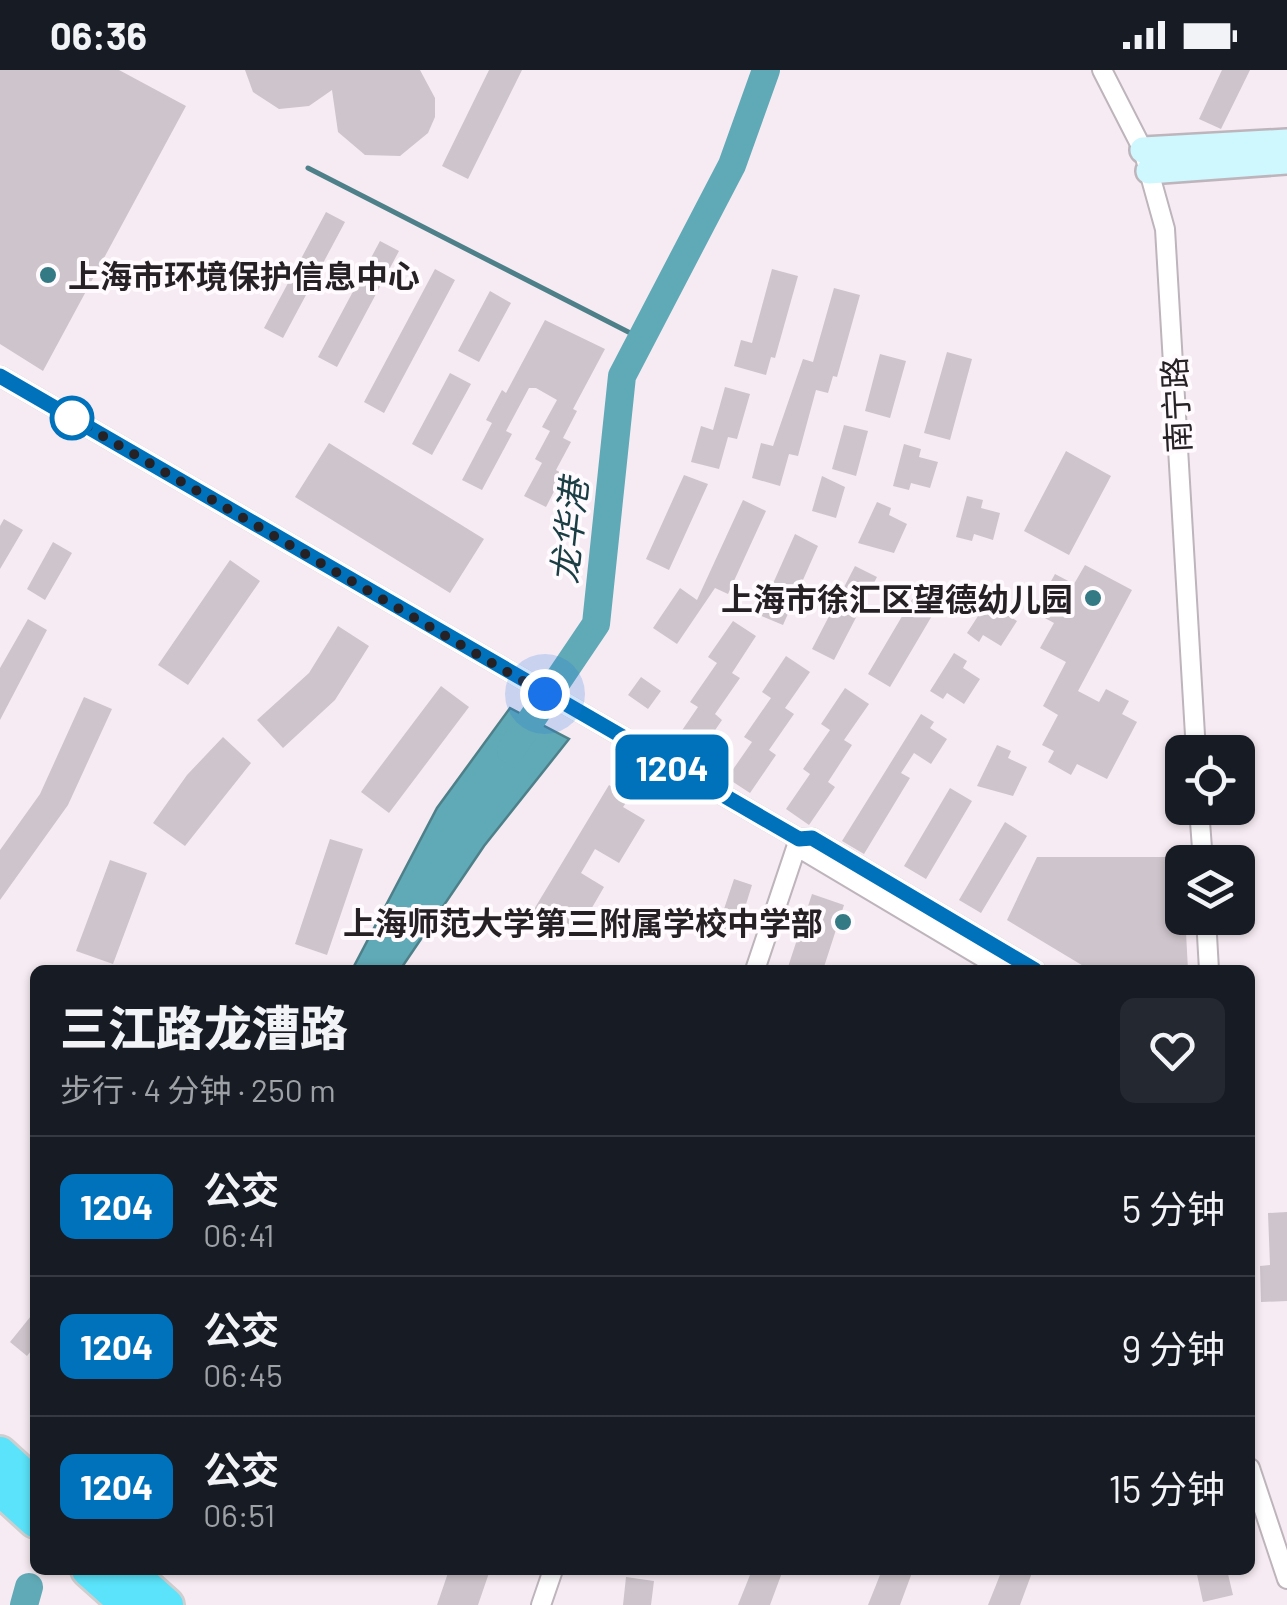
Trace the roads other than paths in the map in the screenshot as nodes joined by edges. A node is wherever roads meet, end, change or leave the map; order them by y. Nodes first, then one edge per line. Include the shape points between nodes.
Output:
1 (1102, 70) edge
2 (1287, 142) edge
3 (1146, 161) junction
4 (1287, 161) edge
5 (0, 376) edge
6 (1195, 735) edge
7 (799, 839) junction
8 (1207, 935) edge
9 (757, 965) edge
10 (996, 965) edge
11 (1027, 965) edge
12 (1209, 965) edge
13 (0, 1453) edge
14 (30, 1480) edge
15 (1255, 1483) edge
16 (0, 1490) edge
17 (30, 1517) edge
18 (94, 1575) edge
19 (134, 1575) edge
20 (551, 1575) edge
21 (1287, 1579) edge
22 (127, 1605) edge
23 (167, 1605) edge
24 (541, 1605) edge

1 - 3 street, 南宁路
2 - 3 street
3 - 4 street
3 - 6 street, 南宁路 via 1165,229
5 - 7 street
7 - 9 street
7 - 10 street via 806,852
7 - 11 street via 812,838
8 - 12 street
13 - 14 highway
15 - 21 street
16 - 17 highway
18 - 22 highway
19 - 23 highway
20 - 24 street

